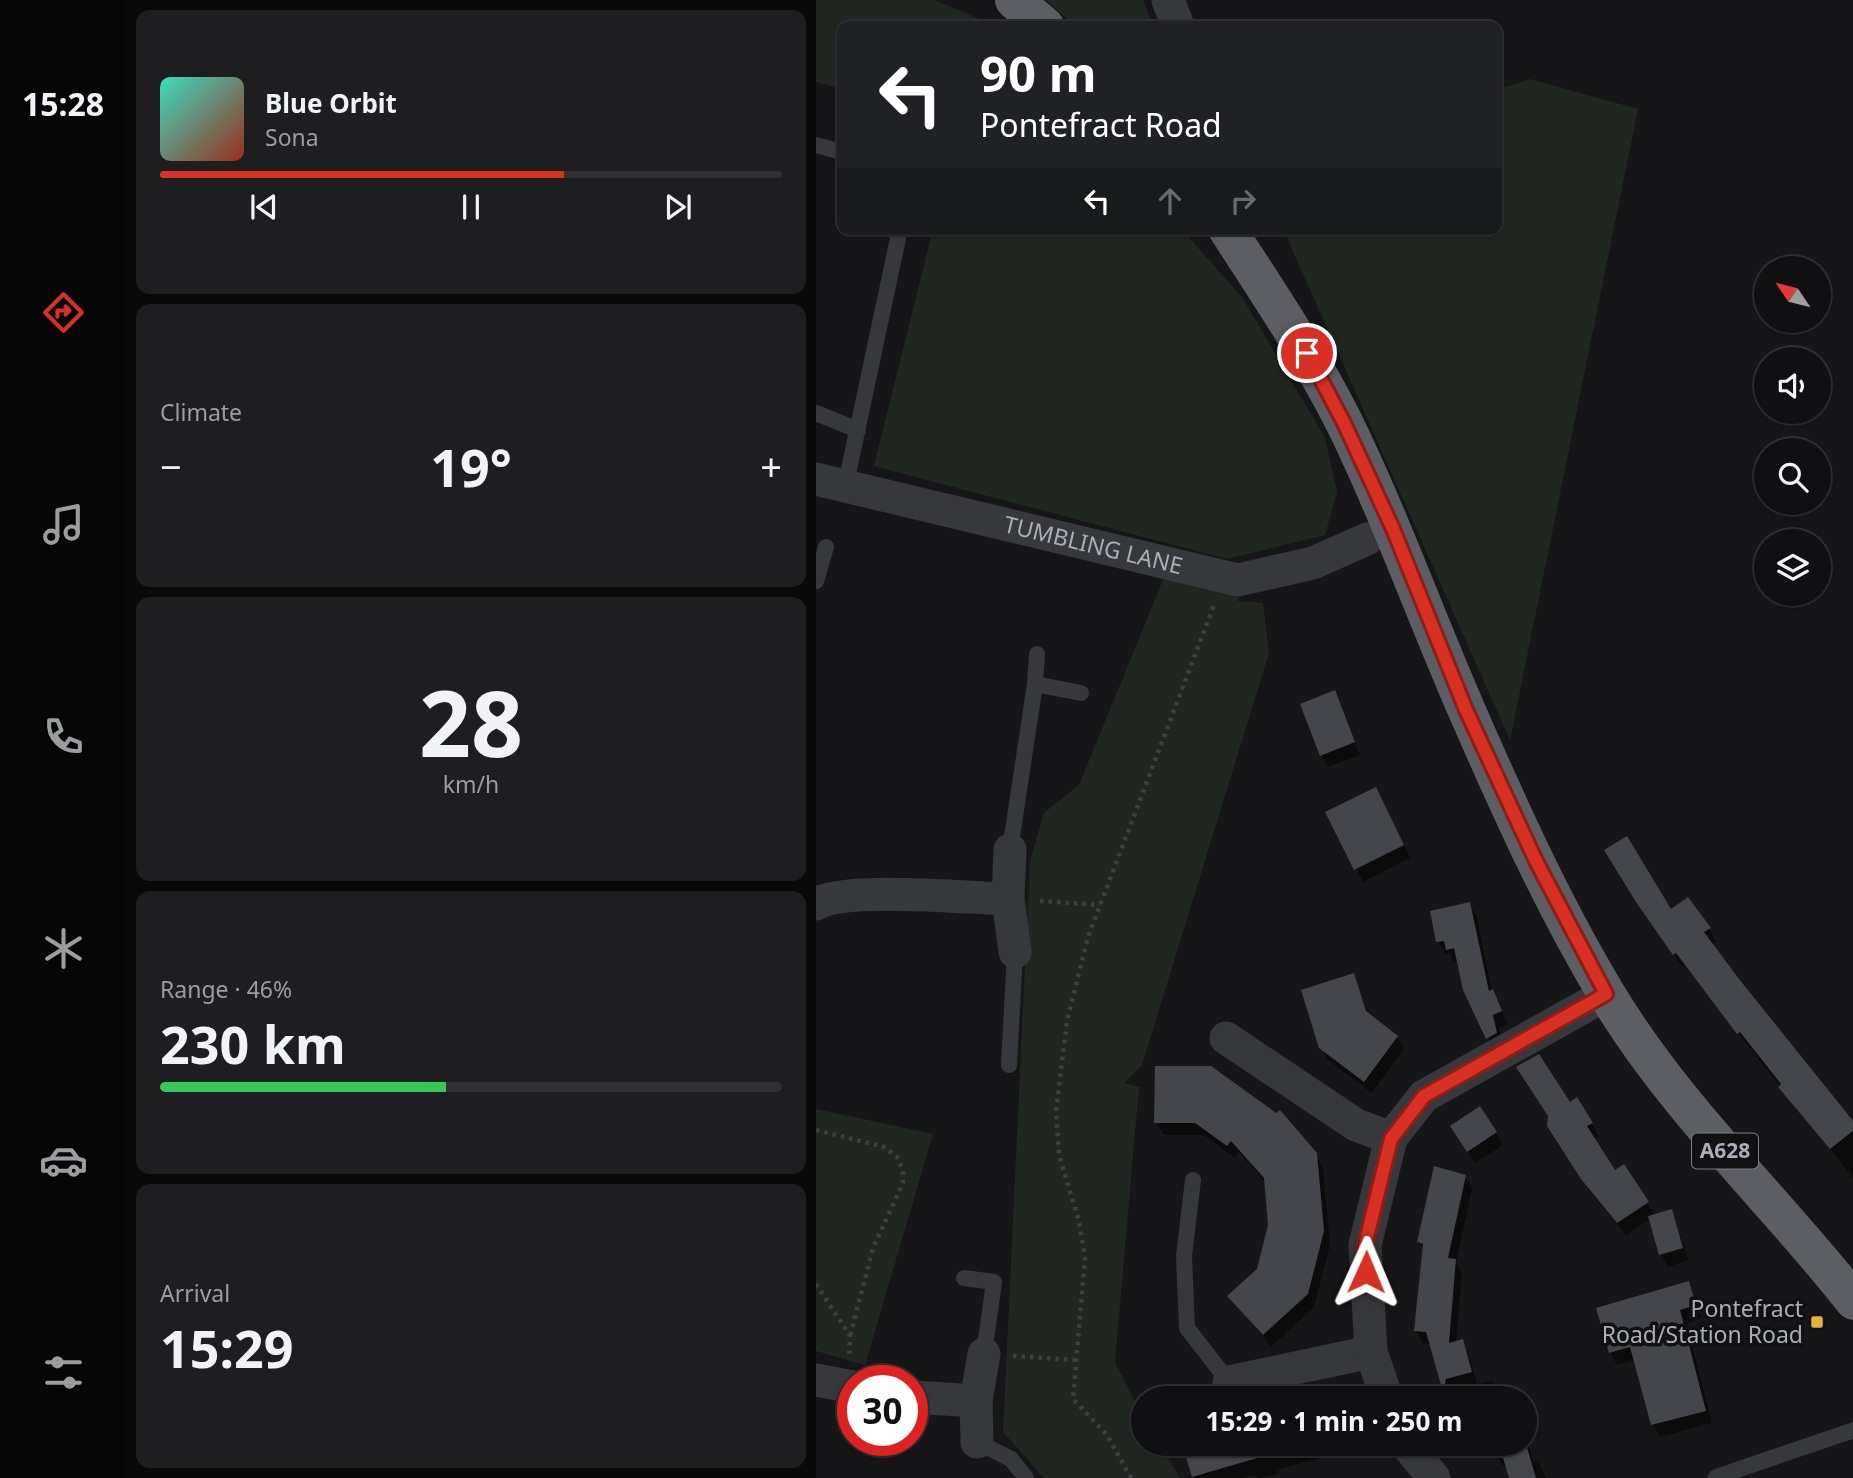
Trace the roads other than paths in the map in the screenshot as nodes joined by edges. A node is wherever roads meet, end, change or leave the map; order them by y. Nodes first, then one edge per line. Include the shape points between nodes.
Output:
1 (1014, 0) edge
2 (1168, 0) edge
3 (1039, 21) edge
4 (1176, 21) edge
5 (816, 145) edge
6 (837, 151) edge
7 (899, 235) edge
8 (1231, 235) edge
9 (816, 413) edge
10 (858, 430) junction
11 (830, 483) edge
12 (1367, 539) dead end
13 (826, 547) dead end
14 (816, 581) edge
15 (1037, 654) dead end
16 (1035, 684) junction
17 (1081, 693) dead end
18 (1010, 850) joint
19 (1008, 899) junction
20 (816, 904) edge
21 (1015, 952) joint
22 (1606, 994) junction
23 (1226, 1038) dead end
24 (1009, 1065) dead end
25 (1391, 1139) junction
26 (1193, 1180) dead end
27 (964, 1278) dead end
28 (1854, 1301) edge
29 (1371, 1352) junction
30 (984, 1354) joint
31 (1229, 1382) joint
32 (1383, 1386) edge
33 (928, 1398) edge
34 (976, 1401) junction
35 (1854, 1430) edge
36 (977, 1442) joint
37 (1416, 1456) edge
38 (1716, 1476) edge
39 (1025, 1478) edge
40 (1434, 1478) edge

1 - 3 highway
2 - 4 street
5 - 6 lane
7 - 10 lane
8 - 22 highway, A628 via 1307,353 1344,423 1393,529 1466,710 1531,850
9 - 10 lane
10 - 11 lane
11 - 12 street, TUMBLING LANE via 1238,580 1313,563
13 - 14 lane
15 - 16 lane
16 - 17 lane
16 - 18 lane
18 - 19 street
19 - 20 street via 874,896 825,898
19 - 21 street
21 - 24 lane
22 - 25 street via 1424,1096
22 - 28 highway, A628 via 1698,1122
23 - 25 street via 1356,1125
25 - 29 street via 1365,1245
26 - 31 lane via 1184,1256 1187,1328
27 - 30 lane via 994,1282
29 - 31 street
29 - 32 street
30 - 34 street
33 - 34 street
34 - 36 street
35 - 38 lane
36 - 39 lane via 1011,1460
37 - 40 street

